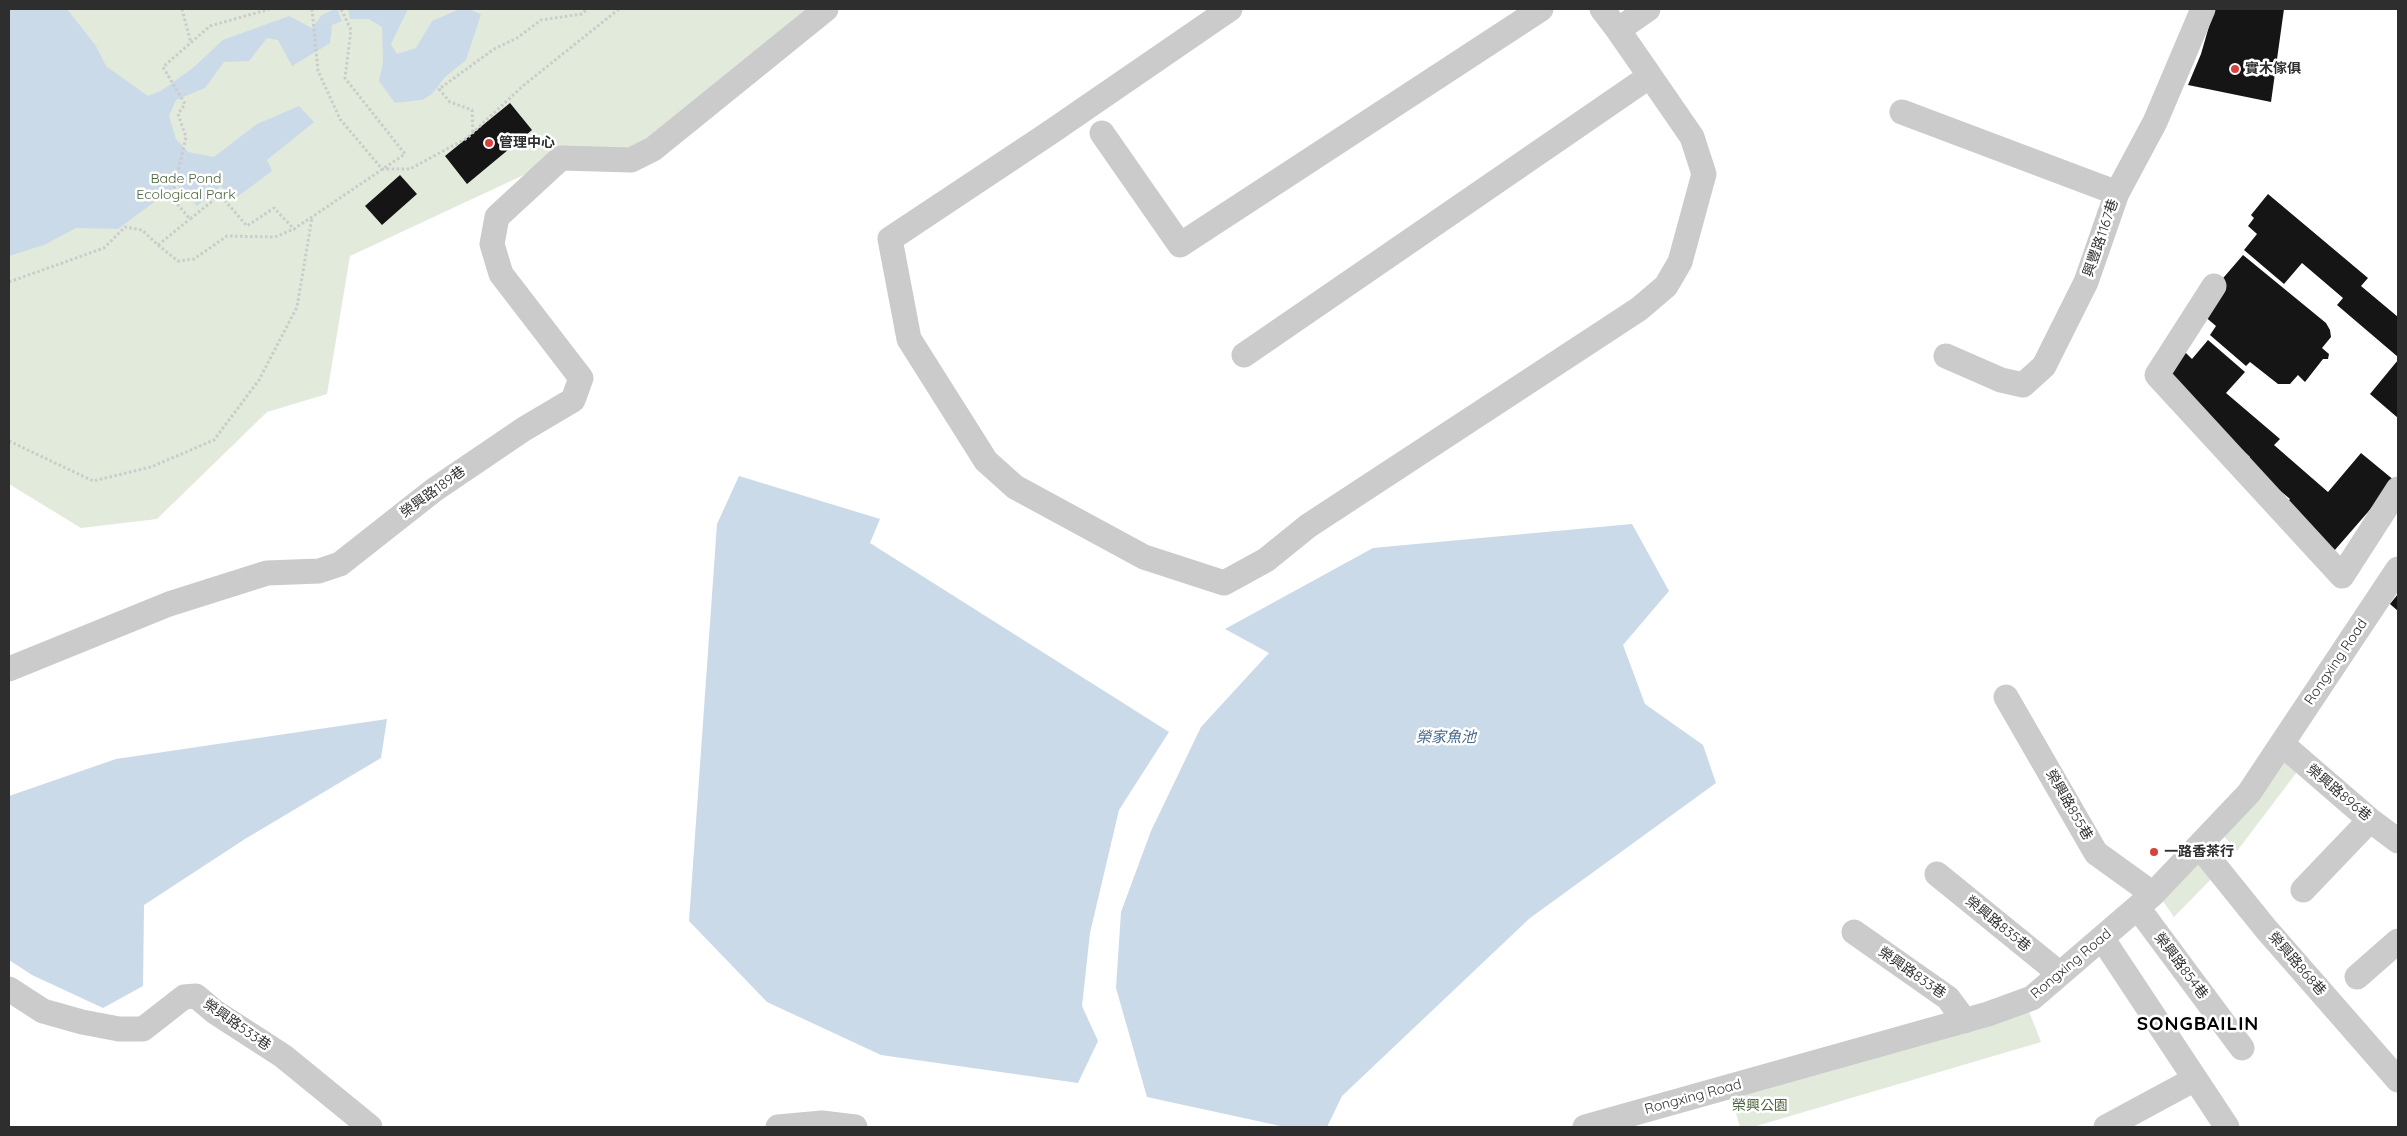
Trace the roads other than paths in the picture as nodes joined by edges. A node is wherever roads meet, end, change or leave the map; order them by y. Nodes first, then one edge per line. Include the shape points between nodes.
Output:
1 (826, 9) edge
2 (1230, 9) edge
3 (1541, 9) edge
4 (1602, 9) edge
5 (1648, 9) edge
6 (2203, 9) edge
7 (1618, 30) junction
8 (1650, 76) junction
9 (1902, 112) dead end
10 (1102, 133) dead end
11 (2117, 193) junction
12 (2214, 286) dead end
13 (1244, 355) dead end
14 (1946, 356) dead end
15 (2398, 489) edge
16 (2398, 568) edge
17 (9, 669) edge
18 (2006, 697) dead end
19 (2282, 744) junction
20 (2370, 820) junction
21 (2398, 840) edge
22 (2199, 846) junction
23 (1937, 874) dead end
24 (2303, 890) dead end
25 (2145, 901) junction
26 (1854, 932) dead end
27 (2102, 938) junction
28 (2398, 941) edge
29 (2060, 974) junction
30 (2357, 977) dead end
31 (9, 989) edge
32 (1965, 1021) junction
33 (2242, 1048) dead end
34 (2195, 1078) junction
35 (2398, 1080) edge
36 (368, 1127) edge
37 (778, 1127) edge
38 (855, 1127) edge
39 (1585, 1127) edge
40 (2106, 1127) edge
41 (2227, 1127) edge

1 - 17 street, 榮興路189巷 via 654,149 631,160 560,158 497,218 492,244 501,274 581,378 573,400 434,490 340,564 319,572 267,573 170,604
2 - 8 street via 890,239 908,339 986,461 1014,487 1144,556 1224,583 1266,560 1308,526 1639,309 1666,286 1680,262 1704,174 1692,137
3 - 10 street via 1180,245
4 - 7 street
5 - 7 street
6 - 11 street, 興豐路1167巷 via 2155,122
7 - 8 street
8 - 13 street
9 - 11 street
11 - 14 street, 興豐路1167巷 via 2086,282 2044,366 2023,385 2001,380
12 - 15 street via 2157,375 2342,576
16 - 19 street, Rongxing Road
18 - 25 street, 榮興路855巷 via 2096,853
19 - 20 street, 榮興路896巷
19 - 22 street, Rongxing Road via 2249,793
20 - 21 street, 榮興路896巷
20 - 24 street
22 - 25 street, Rongxing Road
22 - 35 street, 榮興路868巷
23 - 29 street, 榮興路835巷
25 - 27 street, Rongxing Road
25 - 33 street, 榮興路854巷
26 - 32 street, 榮興路833巷 via 1948,998
27 - 29 street, Rongxing Road
27 - 34 street
28 - 30 street
29 - 32 street, Rongxing Road via 2032,998
31 - 36 street, 榮興路533巷 via 43,1011 119,1029 143,1029 184,997 196,996 283,1056
32 - 39 street, Rongxing Road
34 - 40 street
34 - 41 street
37 - 38 street via 822,1123

